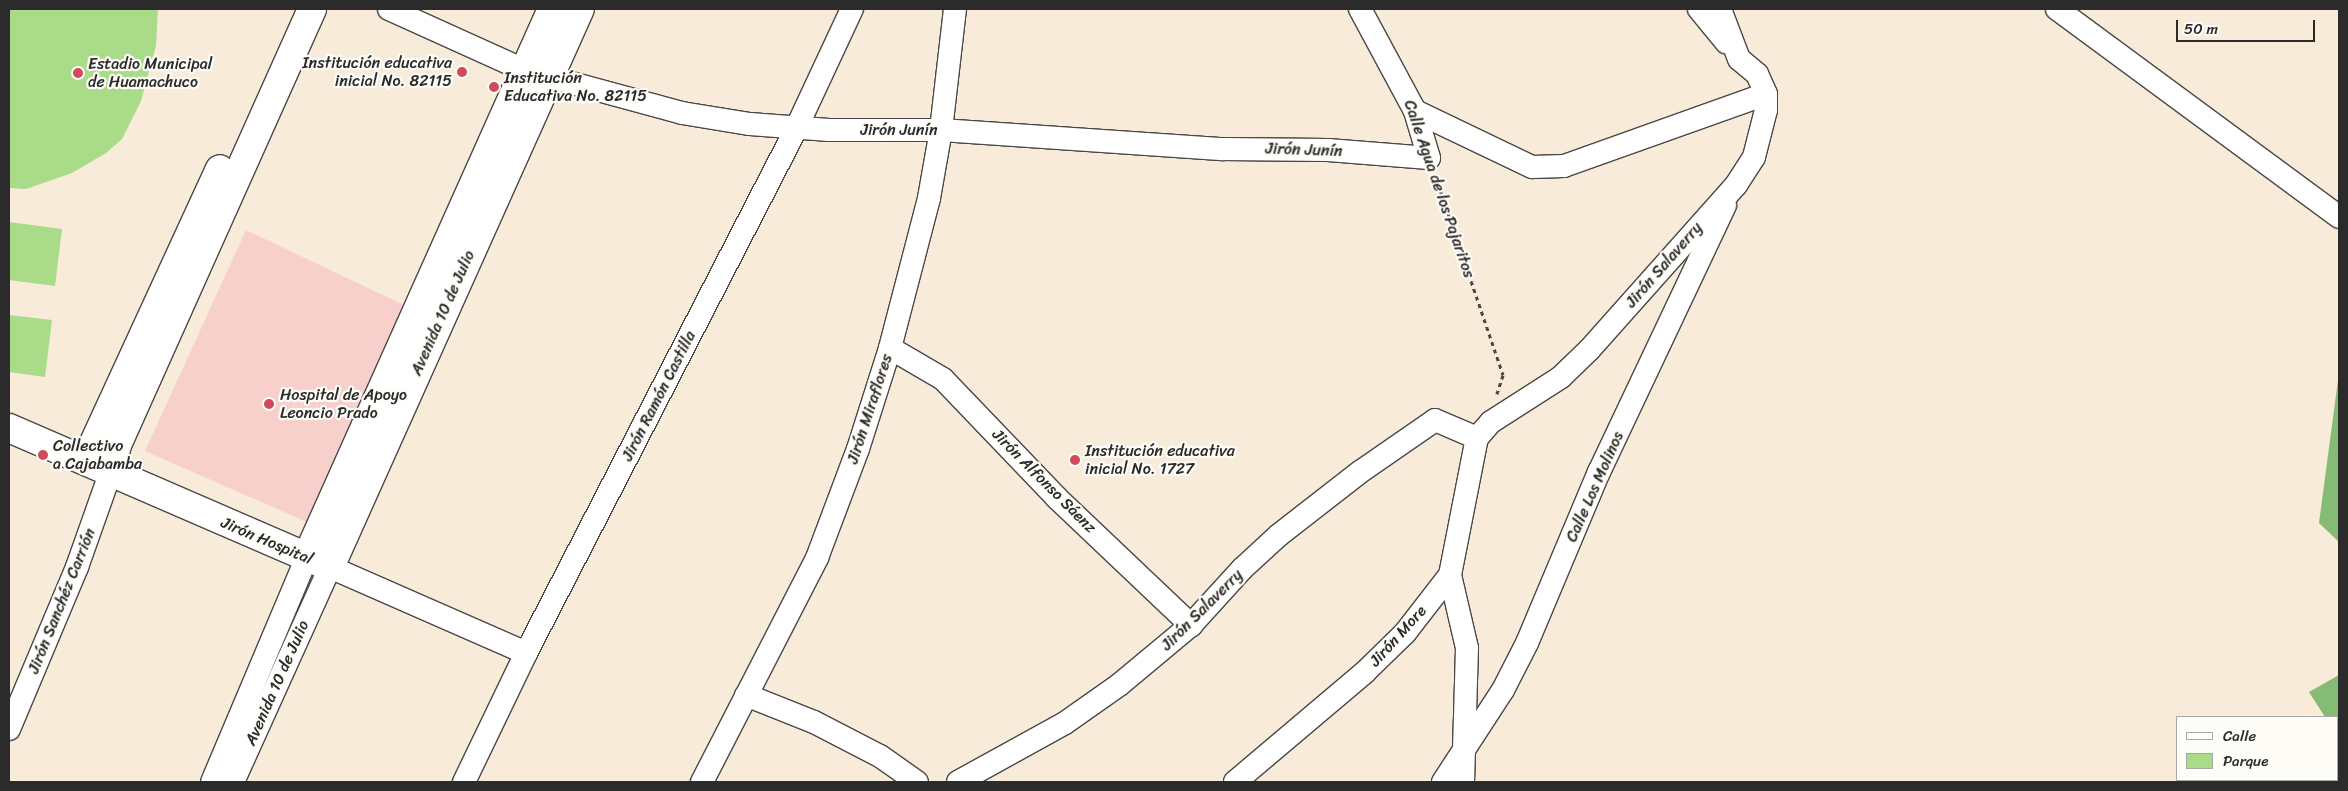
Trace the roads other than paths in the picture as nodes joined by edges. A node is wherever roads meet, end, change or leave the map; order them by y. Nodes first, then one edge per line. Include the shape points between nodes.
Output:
1 (293, 9) edge
2 (312, 9) edge
3 (389, 9) edge
4 (552, 9) edge
5 (580, 9) edge
6 (852, 9) edge
7 (955, 9) edge
8 (1360, 9) edge
9 (1699, 9) edge
10 (1720, 9) edge
11 (2057, 9) edge
12 (1739, 59) junction
13 (524, 70) junction
14 (551, 74) junction
15 (1766, 94) junction
16 (1415, 111) junction
17 (796, 129) junction
18 (941, 130) junction
19 (1429, 158) joint
20 (1736, 185) junction
21 (2339, 217) edge
22 (890, 348) junction
23 (9, 428) edge
24 (1478, 438) junction
25 (86, 460) junction
26 (111, 471) junction
27 (318, 563) junction
28 (1450, 575) junction
29 (1192, 624) junction
30 (526, 653) junction
31 (746, 695) junction
32 (9, 729) edge
33 (1463, 752) junction
34 (224, 778) edge
35 (464, 782) edge
36 (702, 782) edge
37 (917, 782) edge
38 (958, 782) edge
39 (1235, 782) edge
40 (1443, 782) edge
41 (1462, 782) edge

1 - 25 main road
2 - 26 main road via 117,445
3 - 13 street, Jirón Junín
4 - 13 main road, Avenida 10 de Julio
5 - 14 main road, Avenida 10 de Julio
6 - 17 street, Jirón Ramón Castilla
7 - 18 street, Jirón Miraflores
8 - 16 street, Calle Agua de los Pajaritos
9 - 12 street
10 - 12 street
11 - 21 street
12 - 15 street via 1757,74
13 - 14 street, Jirón Junín
13 - 27 main road, Avenida 10 de Julio
14 - 17 street, Jirón Junín via 682,113
14 - 27 main road, Avenida 10 de Julio
15 - 16 street via 1564,166 1532,167
15 - 20 street, Jirón Salaverry via 1766,110 1754,157
16 - 19 street, Calle Agua de los Pajaritos
17 - 18 street, Jirón Junín
17 - 30 street, Jirón Ramón Castilla
18 - 19 street, Jirón Junín via 1223,149 1328,150
18 - 22 street, Jirón Miraflores via 929,198
20 - 24 street, Jirón Salaverry via 1589,350 1561,377 1491,422
20 - 33 street, Calle Los Molinos via 1599,472 1527,643 1503,690
22 - 29 street, Jirón Alfonso Sáenz via 942,379 1058,498
22 - 31 street, Jirón Miraflores via 858,449 817,558
23 - 25 main road, Jirón Hospital
24 - 28 street, Jirón More
24 - 29 street, Jirón Salaverry via 1435,420 1360,472 1279,535 1242,569
25 - 26 main road, Jirón Hospital
26 - 27 main road, Jirón Hospital
26 - 32 street, Jirón Sanchéz Carrión via 77,567
27 - 30 street, Jirón Hospital
27 - 34 street, Avenida 10 de Julio
28 - 33 street via 1467,648
28 - 39 street, Jirón More via 1405,633 1365,672
29 - 38 street, Jirón Salaverry via 1119,685 1065,723
30 - 35 street, Jirón Ramón Castilla
31 - 36 street, Jirón Miraflores
31 - 37 street via 814,722 880,756
33 - 40 street, Calle Los Molinos
33 - 41 street

